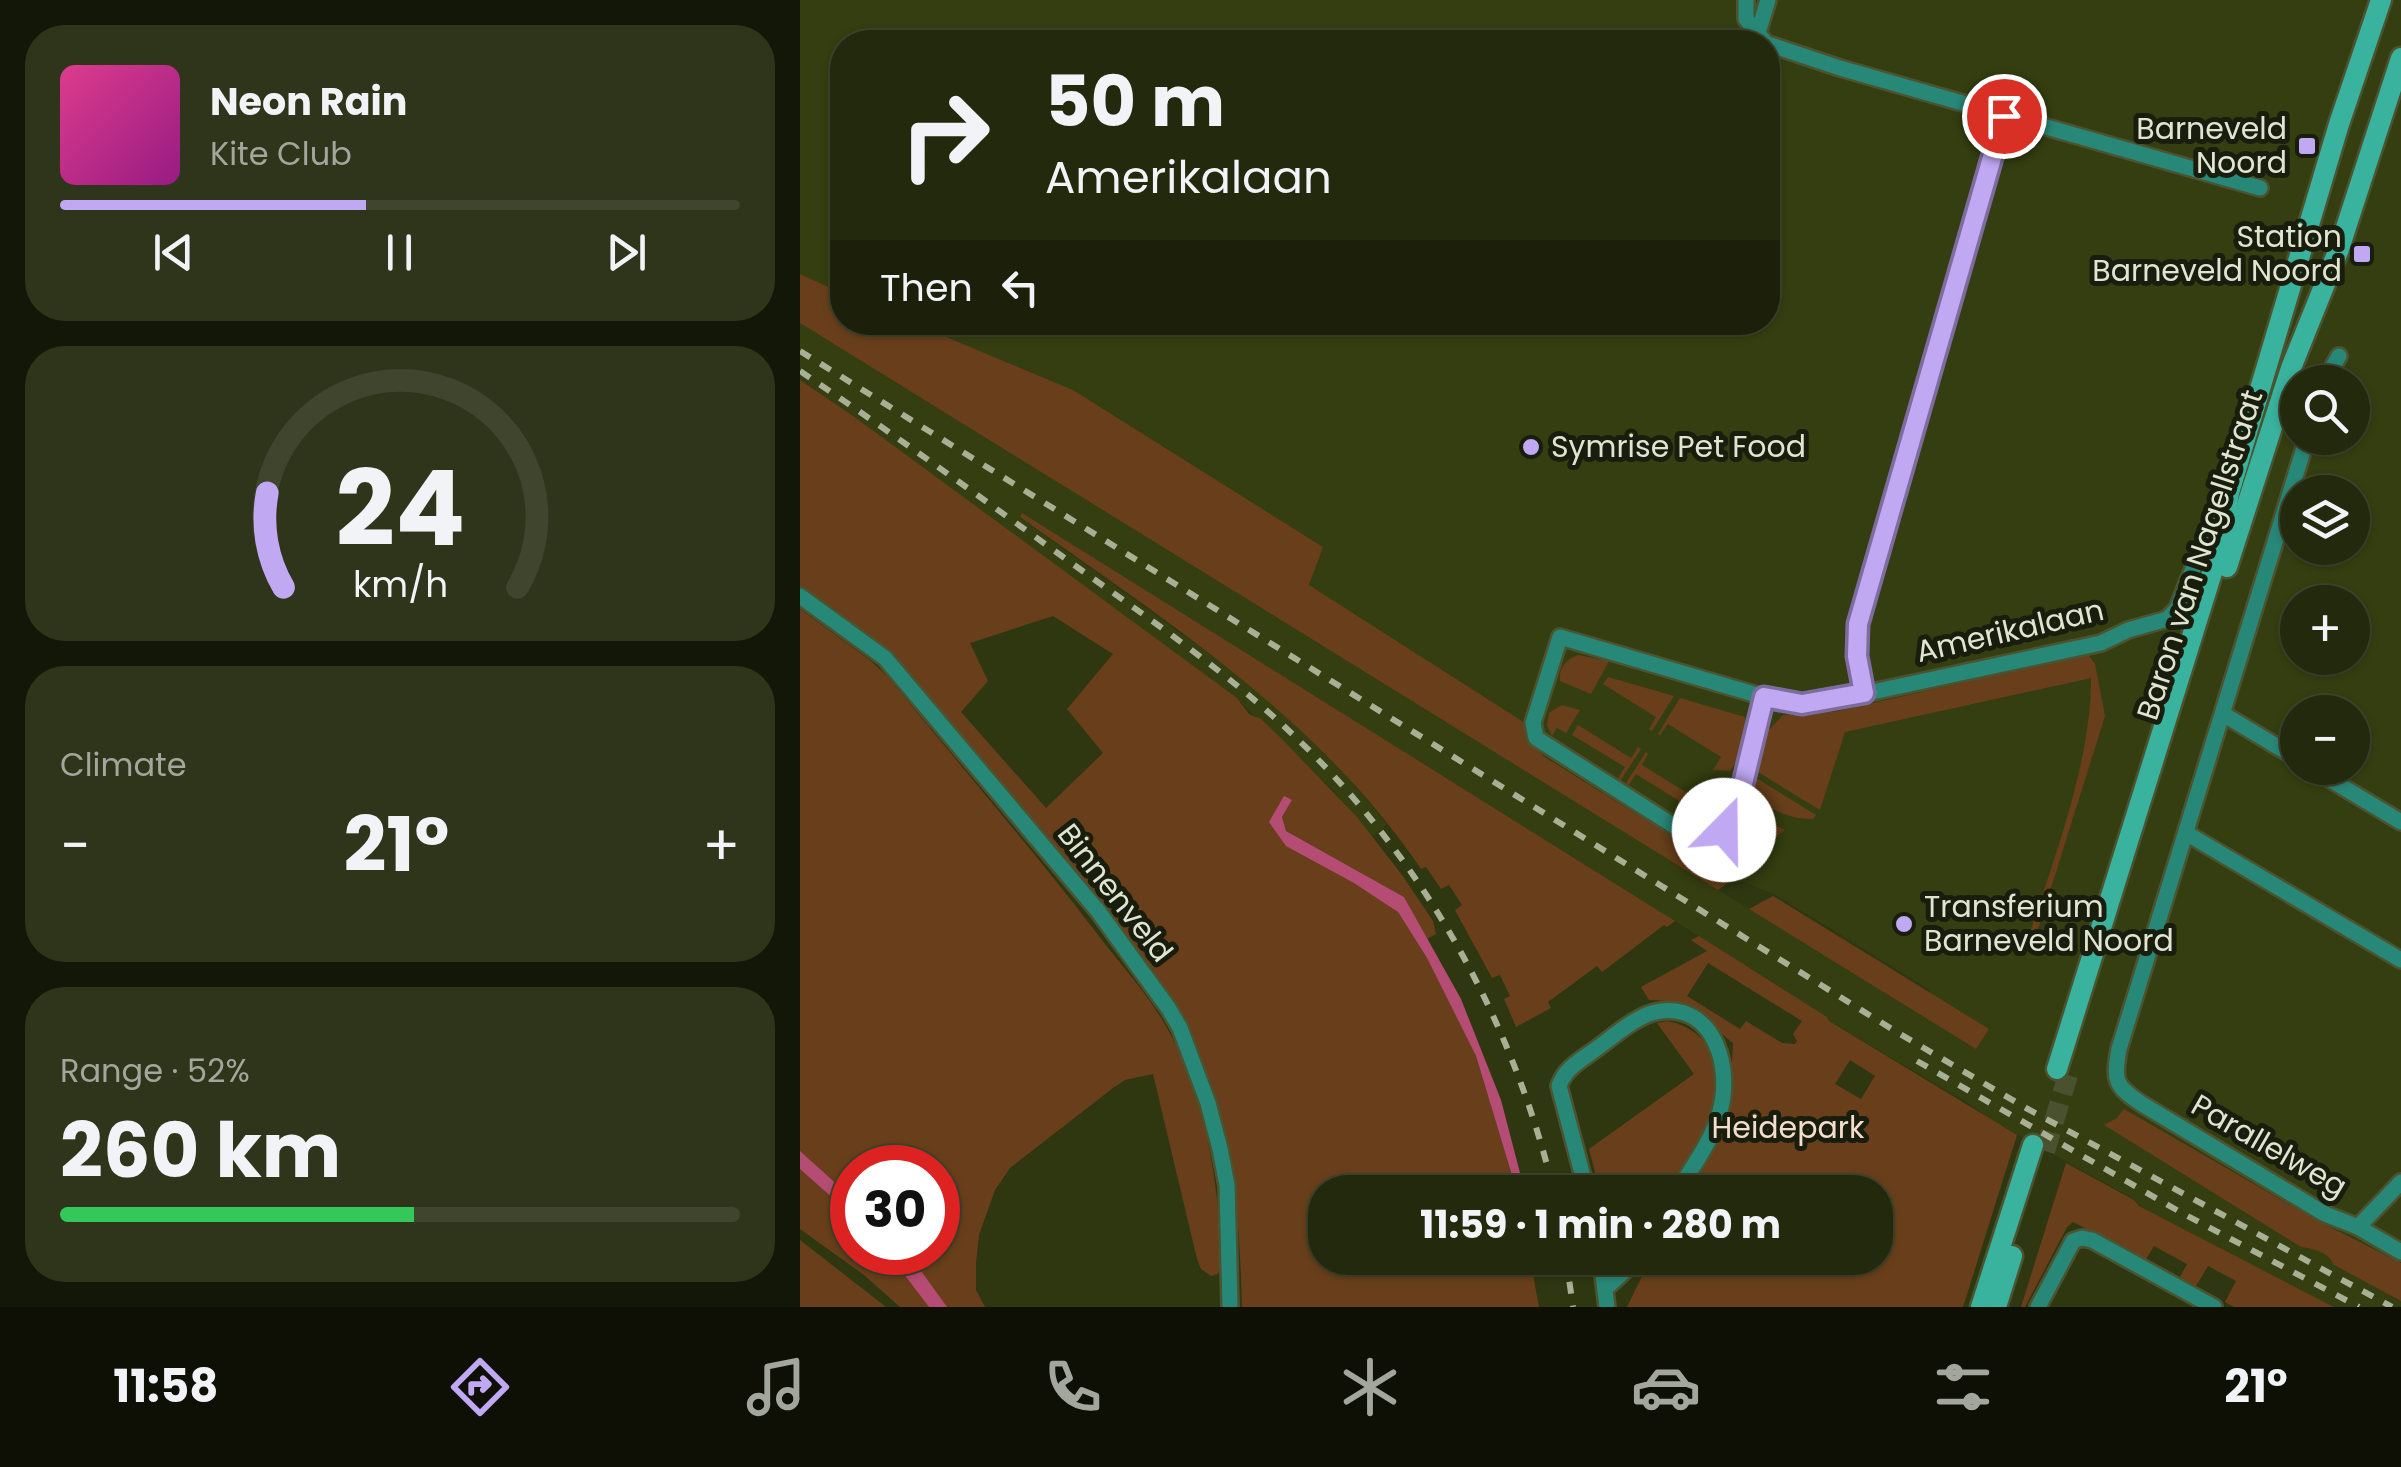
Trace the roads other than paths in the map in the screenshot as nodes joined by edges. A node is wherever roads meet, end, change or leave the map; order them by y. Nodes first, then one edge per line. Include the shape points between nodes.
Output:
1 (1746, 0) edge
2 (1768, 0) edge
3 (2381, 0) edge
4 (1754, 30) edge
5 (1764, 30) edge
6 (1780, 46) edge
7 (2401, 58) edge
8 (2004, 116) junction
9 (2260, 188) dead end
10 (2339, 356) dead end
11 (2334, 365) edge
12 (2302, 455) edge
13 (2229, 494) junction
14 (800, 596) edge
15 (2167, 619) joint
16 (1864, 693) junction
17 (1764, 697) junction
18 (2223, 714) junction
19 (2280, 748) edge
20 (2339, 785) edge
21 (2401, 822) edge
22 (2186, 833) junction
23 (2401, 960) edge
24 (1583, 1175) edge
25 (1687, 1175) edge
26 (2401, 1182) edge
27 (2358, 1227) junction
28 (2401, 1252) edge
29 (1604, 1275) edge
30 (1621, 1275) edge
31 (1606, 1288) junction
32 (1230, 1307) edge
33 (1607, 1307) edge
34 (1981, 1307) edge
35 (1996, 1307) edge
36 (2038, 1307) edge
37 (2214, 1307) edge

1 - 4 street via 1746,19
2 - 5 street
3 - 13 main road, Baron van Nagellstraat
6 - 8 street
7 - 13 main road, Baron van Nagellstraat via 2339,249 2272,424 2063,1072 2220,546
8 - 9 street
8 - 16 street via 1862,608 1856,638
10 - 11 street
12 - 18 street
13 - 15 street, Baron van Nagellstraat
14 - 32 street, Binnenveld via 885,658 1074,882 1169,1009 1220,1149
15 - 16 street, Amerikalaan via 2101,643
16 - 17 street, Amerikalaan via 1802,704
17 - 17 street, Amerikalaan via 1734,813 1712,838 1694,837 1654,814 1545,746 1533,727 1560,636
18 - 19 street
18 - 22 street
20 - 21 street
22 - 23 street
22 - 27 street, Parallelweg via 2119,1049 2116,1080 2142,1104 2325,1214
24 - 25 street via 1562,1078 1618,1034 1663,1010 1695,1018 1720,1049 1720,1116
26 - 27 street
27 - 28 street, Parallelweg
29 - 31 street
30 - 31 street
31 - 33 street
34 - 35 main road via 2039,1148
36 - 37 street via 2073,1241 2082,1238

